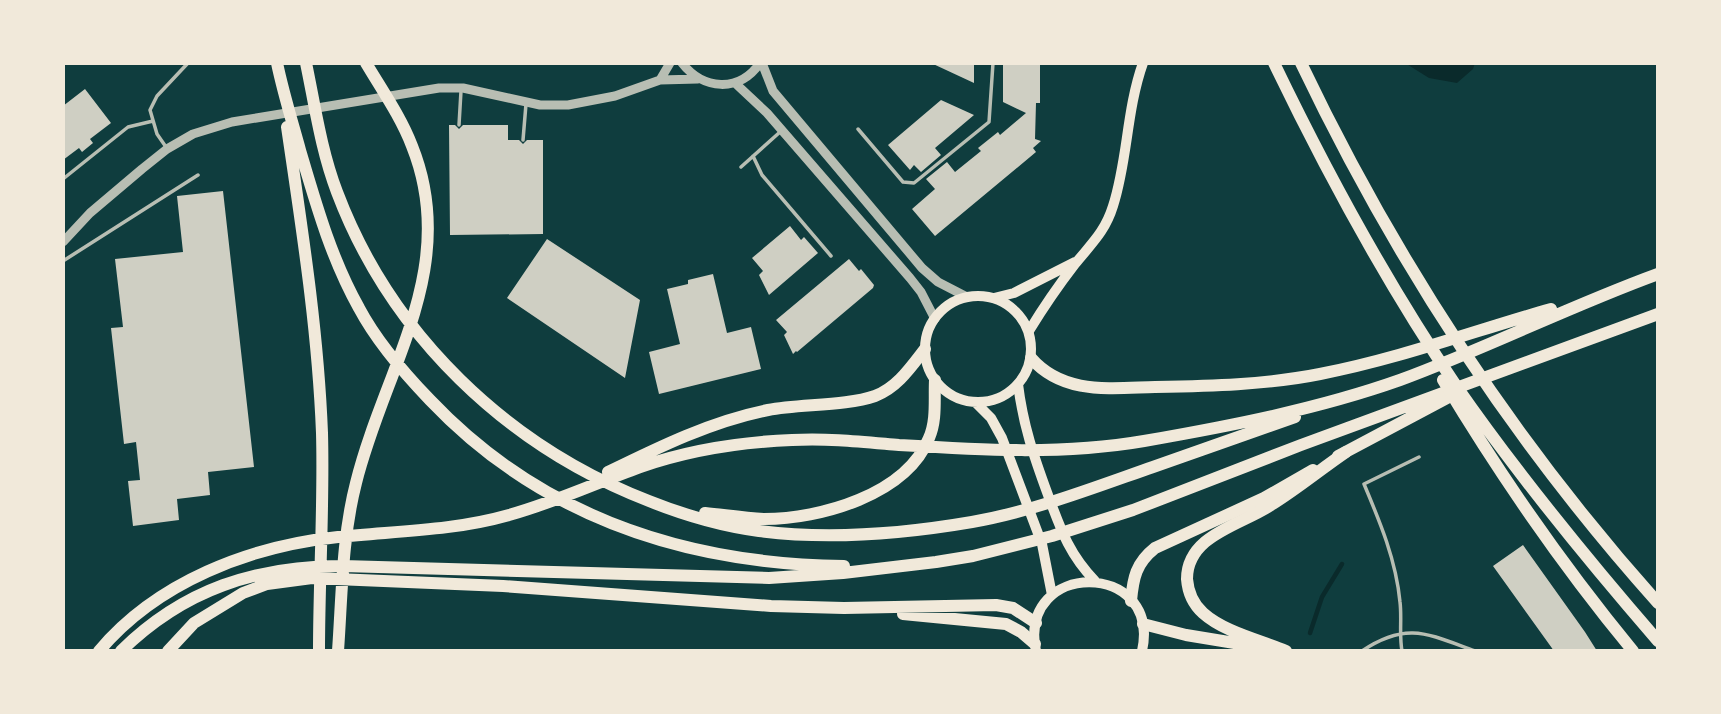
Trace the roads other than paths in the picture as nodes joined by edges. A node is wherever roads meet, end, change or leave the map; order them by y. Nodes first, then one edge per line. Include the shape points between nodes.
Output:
1 (188, 63) edge
2 (306, 63) edge
3 (366, 63) edge
4 (670, 63) edge
5 (682, 63) edge
6 (761, 63) edge
7 (993, 63) edge
8 (1143, 63) edge
9 (1274, 63) edge
10 (1301, 63) edge
11 (278, 69) edge
12 (698, 79) junction
13 (660, 80) junction
14 (735, 83) junction
15 (461, 89) junction
16 (526, 102) junction
17 (153, 121) junction
18 (460, 125) dead end
19 (858, 129) dead end
20 (782, 131) junction
21 (523, 140) dead end
22 (167, 149) junction
23 (753, 156) junction
24 (741, 167) dead end
25 (198, 174) dead end
26 (63, 179) edge
27 (63, 242) edge
28 (831, 256) dead end
29 (1078, 260) junction
30 (63, 261) edge
31 (1658, 274) edge
32 (1388, 278) junction
33 (1603, 294) junction
34 (967, 297) junction
35 (994, 298) junction
36 (1658, 314) edge
37 (935, 318) junction
38 (1029, 331) junction
39 (925, 349) junction
40 (1031, 358) junction
41 (935, 380) junction
42 (1018, 384) junction
43 (1351, 396) junction
44 (975, 402) junction
45 (1421, 406) junction
46 (1346, 452) junction
47 (1419, 457) dead end
48 (634, 464) junction
49 (640, 497) junction
50 (894, 567) junction
51 (290, 574) junction
52 (390, 574) junction
53 (1095, 581) junction
54 (1052, 595) junction
55 (1656, 599) edge
56 (1131, 601) junction
57 (844, 608) junction
58 (1036, 623) junction
59 (1143, 624) junction
60 (1401, 633) junction
61 (1431, 636) junction
62 (1658, 641) edge
63 (1429, 644) dead end
64 (1035, 648) edge
65 (99, 651) edge
66 (121, 651) edge
67 (168, 651) edge
68 (316, 651) edge
69 (338, 651) edge
70 (1142, 651) edge
71 (1284, 651) edge
72 (1362, 651) edge
73 (1402, 651) edge
74 (1475, 651) edge
75 (1633, 651) edge

1 - 17 lane via 158,96 150,110
2 - 49 highway via 337,192 362,248 429,348 494,411 552,453 588,475
3 - 69 highway via 412,145 422,176 429,229 421,288 355,484
4 - 13 street
5 - 12 street
6 - 14 street
6 - 34 street via 774,91 922,268
7 - 19 lane via 989,122 914,183 903,182
8 - 29 main road via 1128,117 1113,207 1099,237
9 - 32 highway
10 - 55 highway via 1353,165 1439,313 1540,459
11 - 50 highway via 320,218 359,309 384,348 450,422 542,490 668,544 778,564
11 - 68 highway via 316,343 323,507
12 - 13 street
12 - 14 street via 710,84
13 - 16 street via 593,101 568,105
14 - 20 street
15 - 16 street
15 - 18 lane
15 - 22 street via 439,88 232,122
16 - 21 lane
17 - 22 lane
17 - 26 lane via 128,127
20 - 23 lane
20 - 37 street via 921,292
22 - 27 street via 90,213
23 - 24 lane
23 - 28 lane via 762,175
25 - 30 lane
29 - 35 main road
29 - 38 main road
31 - 33 highway
32 - 62 highway via 1457,386 1556,521
32 - 75 highway via 1494,462
33 - 40 highway via 1386,358 1262,383 1086,387 1050,376
33 - 43 highway
34 - 35 main road
34 - 37 main road via 948,304
35 - 38 main road via 1015,310
36 - 45 highway via 1498,372
37 - 39 main road
38 - 40 main road
39 - 41 main road
39 - 48 highway via 901,379 875,396 738,418 708,427
40 - 42 main road
41 - 44 main road via 953,395
41 - 49 highway via 933,424 925,448 893,481 855,501 821,512 766,519 707,513
42 - 44 main road via 1003,396
42 - 53 main road via 1026,436 1065,539
43 - 48 highway via 1141,442 1063,451 797,439 743,443
43 - 49 highway via 1080,493 995,517 913,530 799,535 736,527
44 - 54 main road via 1002,438 1042,544
45 - 46 highway
45 - 50 highway via 1093,523 1008,548
46 - 56 highway via 1264,498 1155,548 1136,570
46 - 71 highway via 1272,505 1206,541 1190,564 1189,590 1202,612
47 - 60 lane via 1364,484 1386,535 1401,604
48 - 65 highway via 508,516 291,545 231,562 176,587 137,614
50 - 52 highway via 769,578
51 - 52 highway via 343,566
51 - 66 highway via 233,581 192,598 152,623
51 - 67 highway via 221,605 194,623
52 - 57 highway via 503,586
53 - 54 main road via 1075,583
53 - 56 main road via 1115,588
54 - 58 main road
56 - 59 main road
57 - 58 highway via 996,605 1013,608
57 - 64 highway via 1006,624
58 - 64 main road
59 - 70 main road
59 - 71 highway
60 - 61 lane
60 - 72 lane via 1388,635
60 - 73 lane
61 - 63 lane
61 - 74 lane

